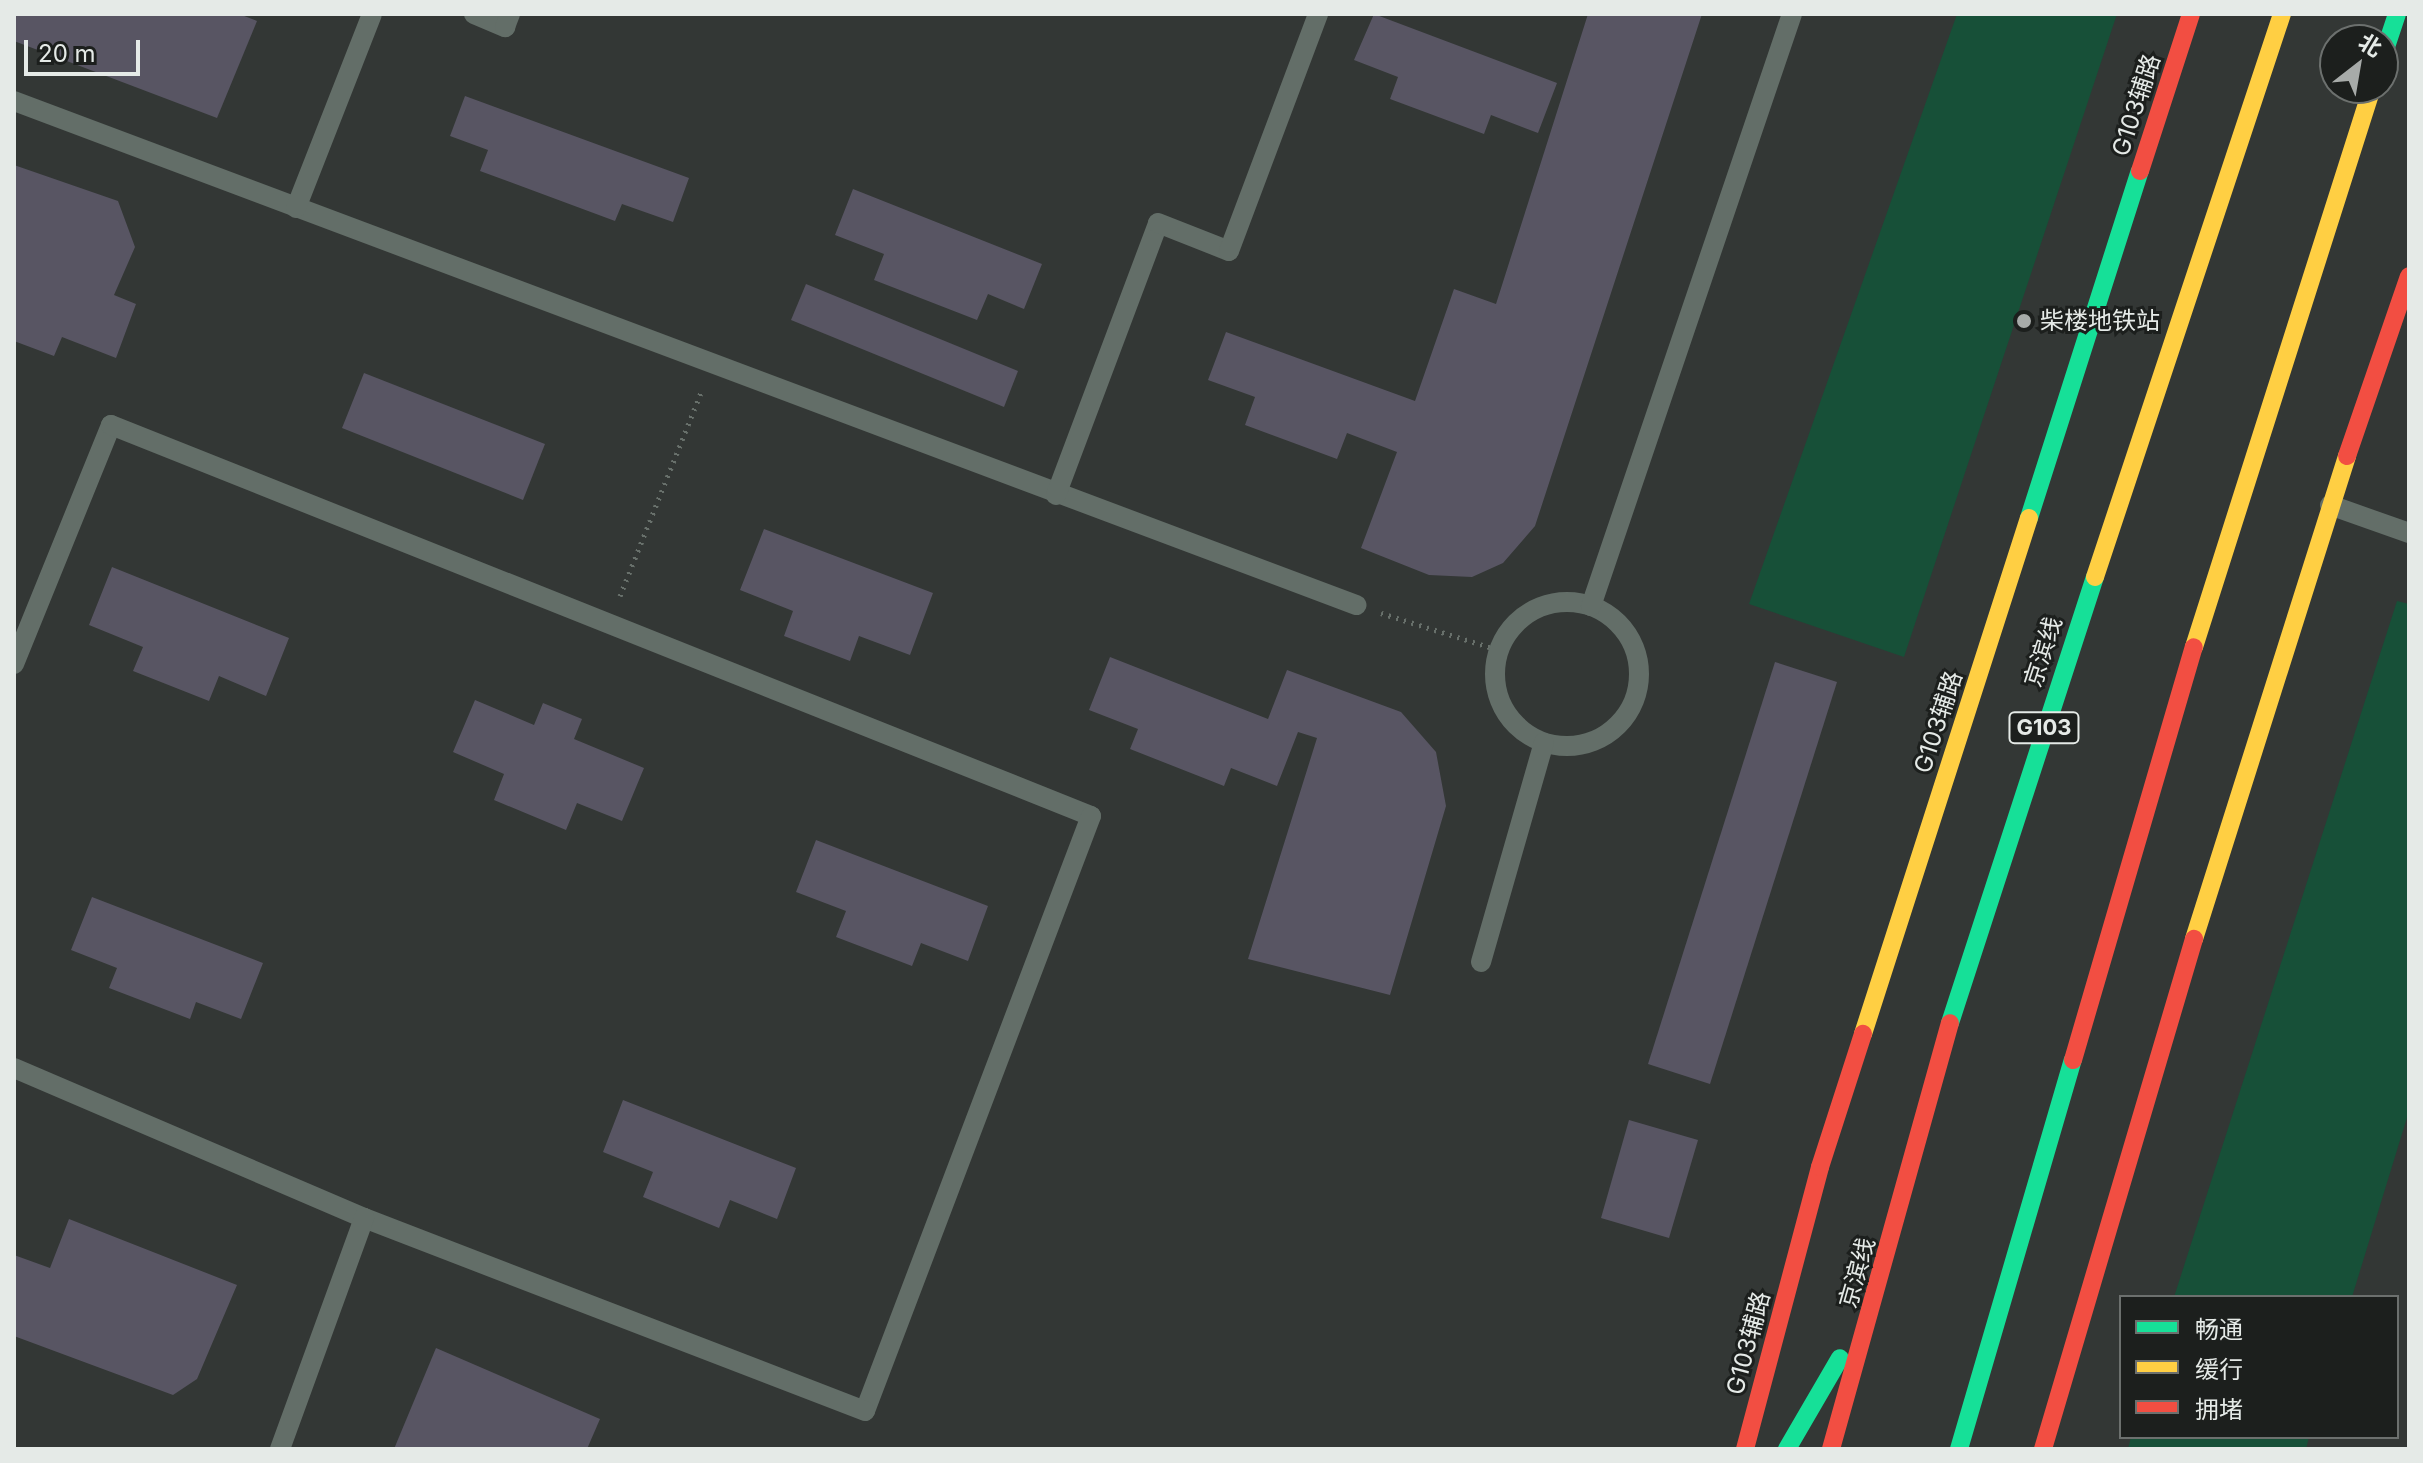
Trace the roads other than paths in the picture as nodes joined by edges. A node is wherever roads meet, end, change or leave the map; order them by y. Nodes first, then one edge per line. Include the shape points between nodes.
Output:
1 (372, 14) edge
2 (474, 14) edge
3 (510, 14) edge
4 (1318, 14) edge
5 (1792, 14) edge
6 (2191, 14) edge
7 (2282, 14) edge
8 (14, 101) edge
9 (2367, 104) edge
10 (296, 208) junction
11 (2409, 276) edge
12 (1056, 495) junction
13 (2330, 505) junction
14 (2409, 533) edge
15 (1356, 605) road end
16 (1591, 606) junction
17 (14, 664) edge
18 (1544, 743) junction
19 (1481, 962) dead end
20 (14, 1068) edge
21 (364, 1218) junction
22 (1874, 1301) junction
23 (280, 1449) edge
24 (1745, 1449) edge
25 (1787, 1449) edge
26 (1831, 1449) edge
27 (1959, 1449) edge
28 (2043, 1449) edge

1 - 10 lane
2 - 3 lane via 505,27
4 - 12 lane via 1229,251 1158,223
5 - 16 lane
6 - 24 main road, G103辅路 via 1820,1167
7 - 22 main road, 京滨线 / G103 via 1973,945
8 - 10 lane
9 - 27 main road via 2234,512
10 - 12 lane
11 - 13 main road
12 - 15 lane
13 - 14 lane
13 - 28 main road via 2149,1080
16 - 18 lane via 1546,604 1509,630 1498,650 1498,695 1516,724
16 - 18 lane via 1613,617 1630,637 1639,660 1639,685 1631,709 1615,729 1593,742
17 - 21 lane via 111,425 1091,816 865,1411
18 - 19 lane
20 - 21 lane
21 - 23 lane
22 - 25 main road
22 - 26 main road, 京滨线 / G103

